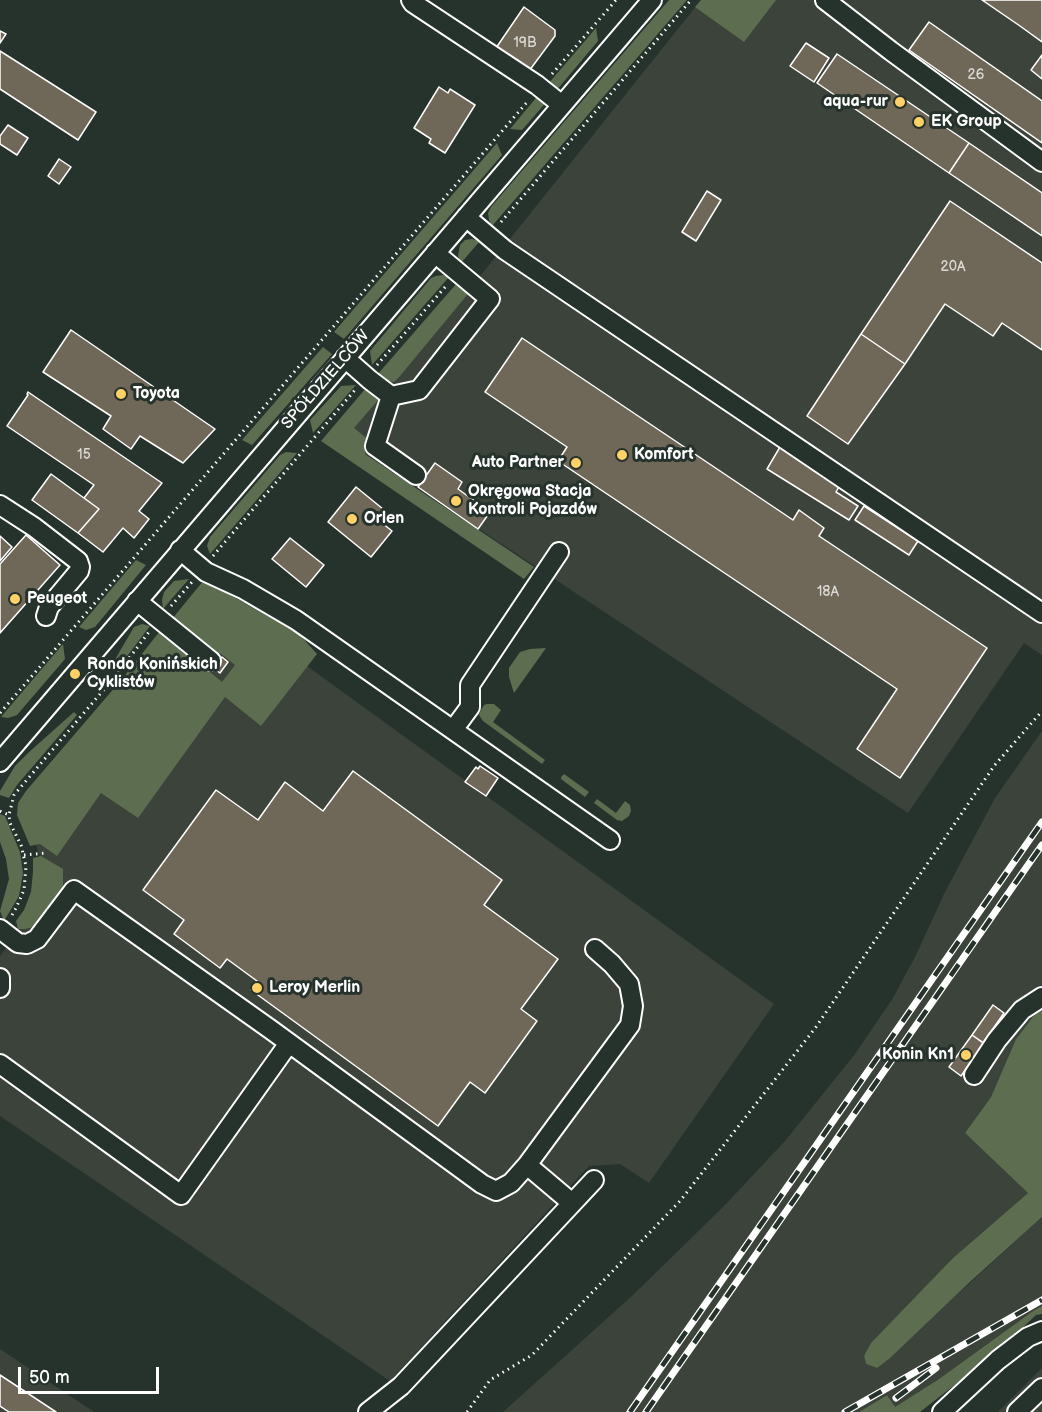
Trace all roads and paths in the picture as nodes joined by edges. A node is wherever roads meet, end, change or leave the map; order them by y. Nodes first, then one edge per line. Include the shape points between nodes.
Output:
1 (411, 0) edge
2 (616, 0) edge
3 (652, 0) edge
4 (691, 0) edge
5 (825, 0) edge
6 (540, 87) junction
7 (562, 105) junction
8 (1042, 162) edge
9 (465, 217) junction
10 (488, 236) junction
11 (435, 253) junction
12 (458, 272) junction
13 (345, 358) junction
14 (367, 377) junction
15 (391, 396) junction
16 (416, 475) dead end
17 (0, 505) edge
18 (180, 550) junction
19 (559, 552) dead end
20 (202, 569) junction
21 (137, 601) junction
22 (1042, 613) edge
23 (46, 616) dead end
24 (159, 619) junction
25 (212, 661) dead end
26 (1042, 711) edge
27 (0, 713) edge
28 (453, 730) junction
29 (7, 739) edge
30 (0, 762) edge
31 (0, 811) edge
32 (9, 814) junction
33 (610, 840) dead end
34 (45, 853) dead end
35 (24, 855) junction
36 (0, 929) edge
37 (595, 949) dead end
38 (0, 978) edge
39 (0, 988) edge
40 (1042, 997) edge
41 (289, 1043) junction
42 (0, 1064) edge
43 (974, 1075) dead end
44 (527, 1165) junction
45 (594, 1180) dead end
46 (572, 1203) junction
47 (1042, 1331) edge
48 (1042, 1388) edge
49 (368, 1412) edge
50 (467, 1412) edge
51 (942, 1412) edge
52 (1017, 1412) edge

1 - 6 street
2 - 6 path
3 - 7 street, SPÓŁDZIELCÓW
4 - 10 path
5 - 8 street
6 - 7 street
6 - 27 path
7 - 9 street, SPÓŁDZIELCÓW
9 - 10 street
9 - 11 street, SPÓŁDZIELCÓW
10 - 22 street
11 - 12 street
11 - 13 street, SPÓŁDZIELCÓW
12 - 14 path
12 - 15 street via 490,299 419,390
13 - 14 street
13 - 18 street, SPÓŁDZIELCÓW
14 - 15 street
14 - 20 path
15 - 16 street via 375,446
17 - 23 street via 78,561 79,571
18 - 20 street
18 - 21 street, SPÓŁDZIELCÓW
19 - 28 street via 470,685 470,707
20 - 24 path
20 - 28 street via 296,620
21 - 24 street
21 - 29 street, SPÓŁDZIELCÓW
24 - 25 street
24 - 32 path via 19,787
26 - 50 path via 994,766 816,1027 680,1201 532,1355 490,1380
28 - 33 street
29 - 30 street, SPÓŁDZIELCÓW
31 - 32 path
32 - 35 path
34 - 35 path
35 - 36 path via 24,890
36 - 41 street via 18,943 37,939 74,890
37 - 44 street via 629,984 633,1006 630,1025
38 - 39 street
40 - 43 street via 1022,1010
41 - 42 street via 181,1195
41 - 44 street via 482,1184 496,1191 511,1183
44 - 46 street
45 - 46 street
46 - 49 street via 401,1386
47 - 51 street via 998,1360
48 - 52 street

